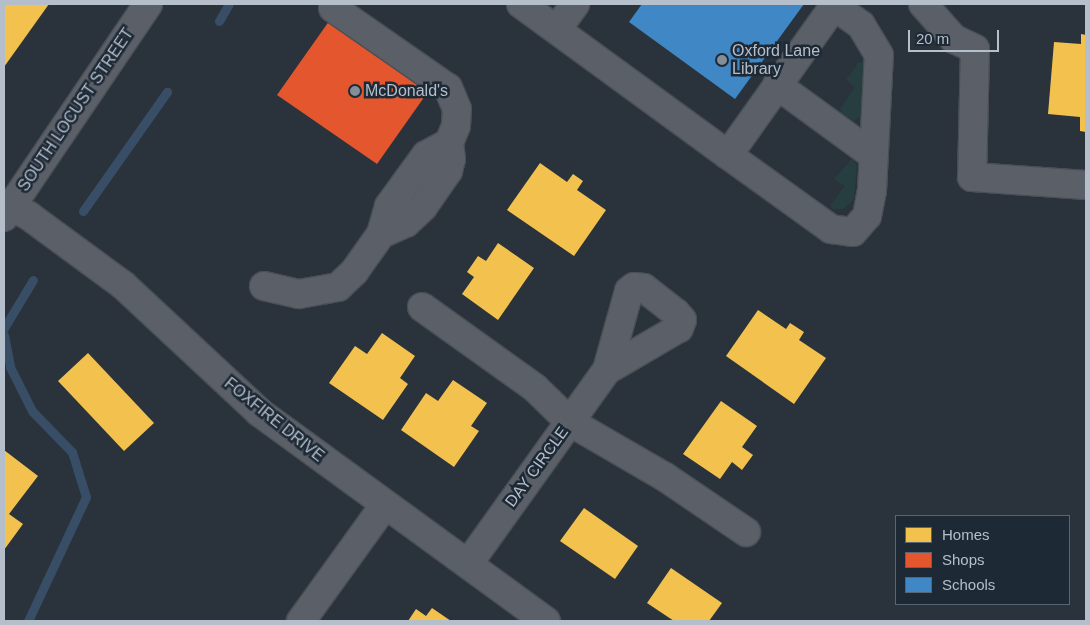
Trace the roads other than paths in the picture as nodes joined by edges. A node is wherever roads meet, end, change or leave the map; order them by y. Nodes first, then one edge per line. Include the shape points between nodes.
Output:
1 (148, 4) edge
2 (521, 4) edge
3 (575, 4) edge
4 (924, 4) edge
5 (333, 8) dead end
6 (557, 29) junction
7 (777, 84) junction
8 (728, 155) junction
9 (873, 155) junction
10 (1086, 185) edge
11 (7, 208) edge
12 (264, 286) dead end
13 (422, 307) dead end
14 (607, 370) dead end
15 (570, 422) junction
16 (384, 506) junction
17 (746, 532) dead end
18 (468, 564) junction
19 (301, 621) edge
20 (546, 621) edge

1 - 11 street, SOUTH LOCUST STREET
2 - 6 street
3 - 6 street
4 - 10 street via 954,39 974,49 972,177
5 - 12 street via 448,88 457,109 456,126 449,143 426,155 389,206 381,234 354,272 338,287 299,294
6 - 8 street
7 - 8 street
7 - 9 street
7 - 9 street via 834,6 861,25 879,55
8 - 9 street via 831,229 853,232 867,216 872,191
11 - 16 street, FOXFIRE DRIVE via 123,285 259,412
13 - 15 street via 535,388
14 - 15 street, DAY CIRCLE
15 - 17 street via 665,477
15 - 18 street, DAY CIRCLE
16 - 18 street, FOXFIRE DRIVE
16 - 19 street
18 - 20 street, FOXFIRE DRIVE

